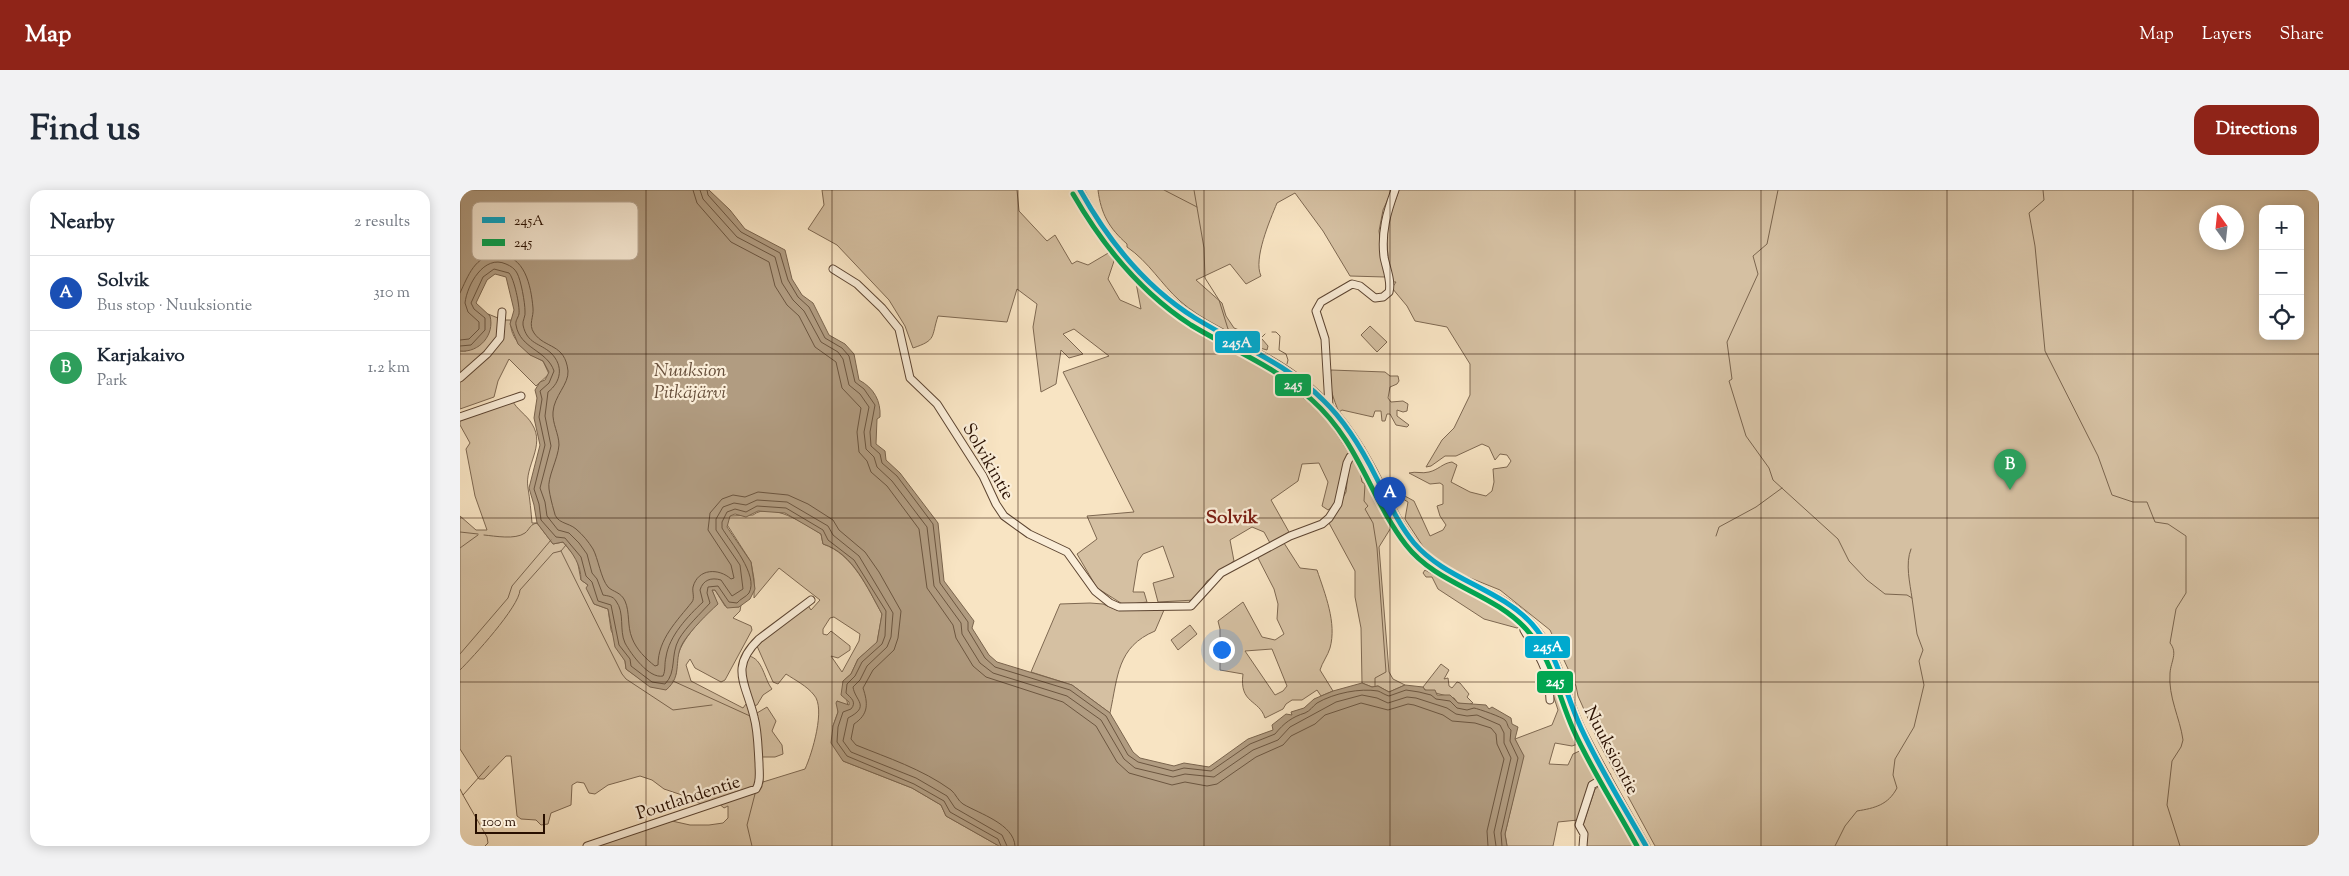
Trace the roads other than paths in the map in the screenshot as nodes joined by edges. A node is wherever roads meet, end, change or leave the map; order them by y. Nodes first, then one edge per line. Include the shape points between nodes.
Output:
1 (1080, 190) edge
2 (1395, 190) edge
3 (833, 270) dead end
4 (502, 312) dead end
5 (460, 378) edge
6 (521, 396) dead end
7 (1329, 406) junction
8 (460, 417) edge
9 (1361, 449) junction
10 (811, 600) dead end
11 (1530, 622) junction
12 (1550, 700) dead end
13 (1607, 776) junction
14 (587, 846) edge
15 (1583, 846) edge
16 (1646, 846) edge

1 - 7 street, Nuuksiontie via 1112,242 1160,293 1196,319 1288,369
2 - 7 street via 1384,228 1389,292 1375,298 1352,284 1321,302 1316,311 1325,339
3 - 9 street, Solvikintie via 856,284 899,329 910,378 938,404 1004,516 1029,534 1067,552 1095,591 1119,607 1190,606 1221,573 1290,536 1322,524 1338,504 1350,457
4 - 5 street via 500,338
6 - 8 street
7 - 9 street, Nuuksiontie
9 - 11 street, Nuuksiontie via 1398,520 1422,553 1442,570 1506,603
10 - 14 street, Poutlahdentie via 760,639 742,662 744,685 755,720 760,780 756,790
11 - 12 street via 1524,630 1544,666
11 - 13 street, Nuuksiontie via 1552,652 1576,717
13 - 15 street via 1592,784 1580,825 1584,834
13 - 16 street, Nuuksiontie

